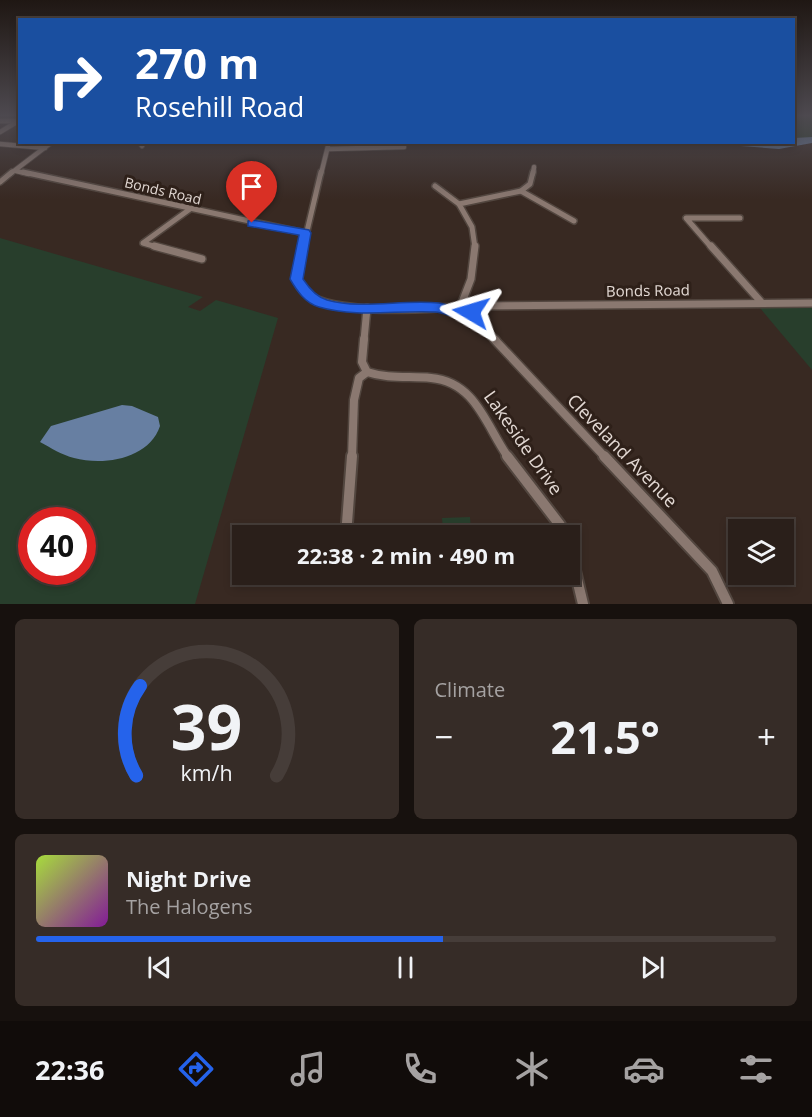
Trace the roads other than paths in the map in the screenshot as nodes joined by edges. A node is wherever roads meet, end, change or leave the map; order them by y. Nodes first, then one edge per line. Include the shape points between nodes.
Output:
1 (0, 144) edge
2 (50, 144) edge
3 (329, 144) edge
4 (404, 147) dead end
5 (45, 148) junction
6 (328, 149) junction
7 (534, 167) dead end
8 (14, 172) junction
9 (0, 174) edge
10 (0, 182) edge
11 (435, 186) dead end
12 (521, 191) junction
13 (459, 204) junction
14 (190, 209) junction
15 (740, 218) dead end
16 (574, 222) dead end
17 (305, 233) junction
18 (202, 259) dead end
19 (762, 303) junction
20 (812, 303) edge
21 (367, 308) junction
22 (464, 308) junction
23 (367, 372) junction
24 (347, 523) dead end
25 (560, 525) edge
26 (579, 585) edge
27 (584, 604) edge
28 (728, 604) edge

1 - 5 street
2 - 5 street
3 - 6 street
4 - 6 street
5 - 8 street
6 - 17 street
7 - 12 street via 533,180
8 - 9 street, Bonds Road
8 - 10 street
8 - 14 street, Bonds Road
11 - 13 street
12 - 13 street
12 - 16 street
13 - 22 street via 476,237
14 - 17 street, Bonds Road
14 - 18 street via 143,243
15 - 19 street via 686,218
17 - 21 street, Bonds Road via 297,275 304,292 329,305
19 - 20 street, Bonds Road
19 - 22 street, Bonds Road
21 - 22 street, Bonds Road
21 - 23 street via 362,362
22 - 28 street, Cleveland Avenue via 687,542 712,571
23 - 24 street via 359,378 354,400
23 - 25 street, Lakeside Drive via 443,380 462,388
26 - 27 street

